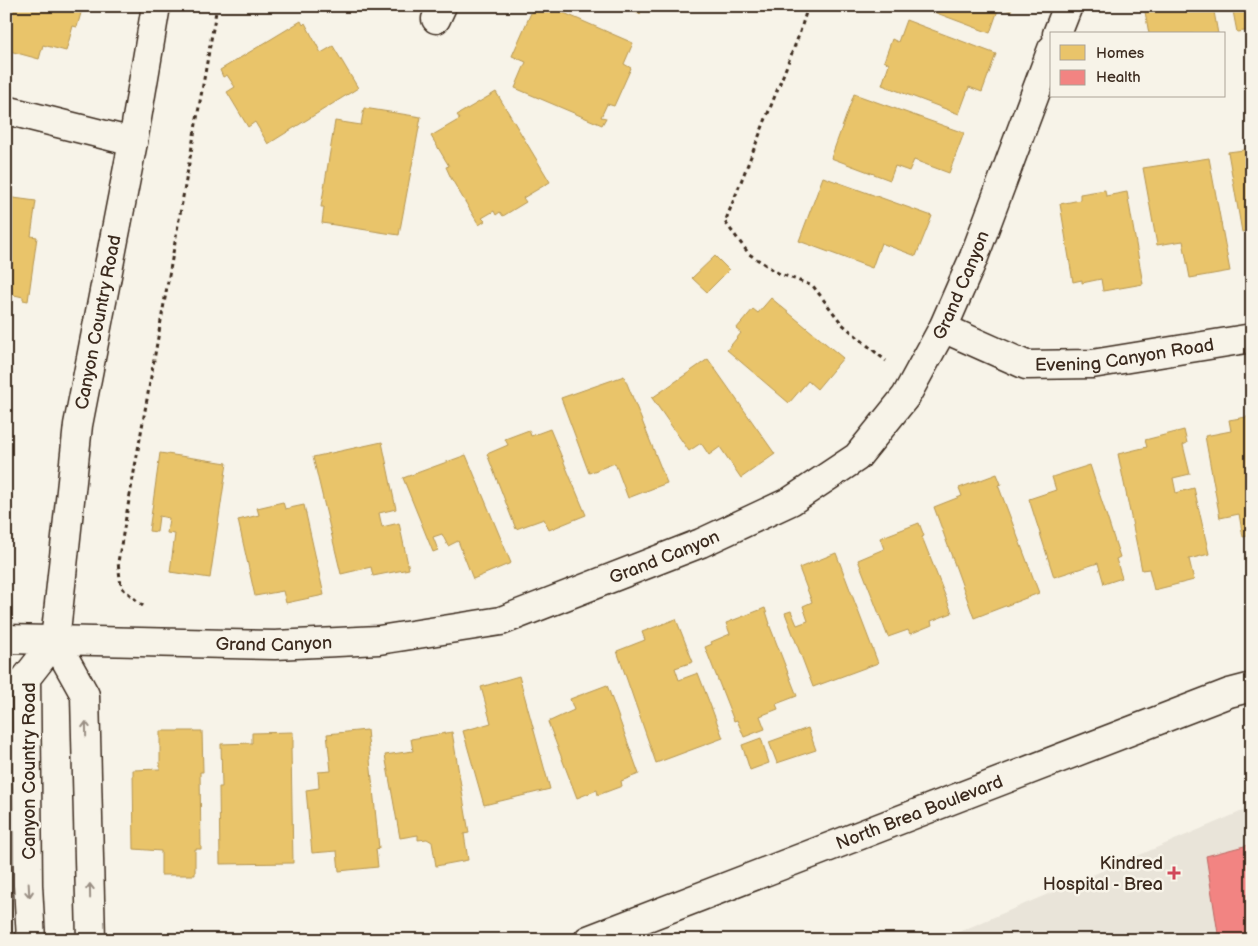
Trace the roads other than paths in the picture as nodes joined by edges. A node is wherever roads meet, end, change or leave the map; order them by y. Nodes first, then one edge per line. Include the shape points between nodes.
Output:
1 (156, 6) edge
2 (1068, 6) edge
3 (1059, 32) edge
4 (1050, 54) edge
5 (6, 110) edge
6 (133, 142) junction
7 (943, 328) junction
8 (1252, 338) edge
9 (6, 638) edge
10 (54, 641) junction
11 (1252, 687) edge
12 (31, 940) edge
13 (91, 940) edge
14 (588, 940) edge

1 - 6 street, Canyon Country Road
2 - 3 street
4 - 7 street, Grand Canyon via 974,256
5 - 6 street
6 - 10 street, Canyon Country Road via 78,425
7 - 8 street, Evening Canyon Road via 1026,365 1092,364
7 - 10 street, Grand Canyon via 906,396 857,457 791,500 701,543 502,621 369,641 275,645
9 - 10 street, Grand Canyon
10 -> 12 street, Canyon Country Road via 26,678
13 -> 10 street via 85,694
11 - 14 street, North Brea Boulevard via 1229,693

